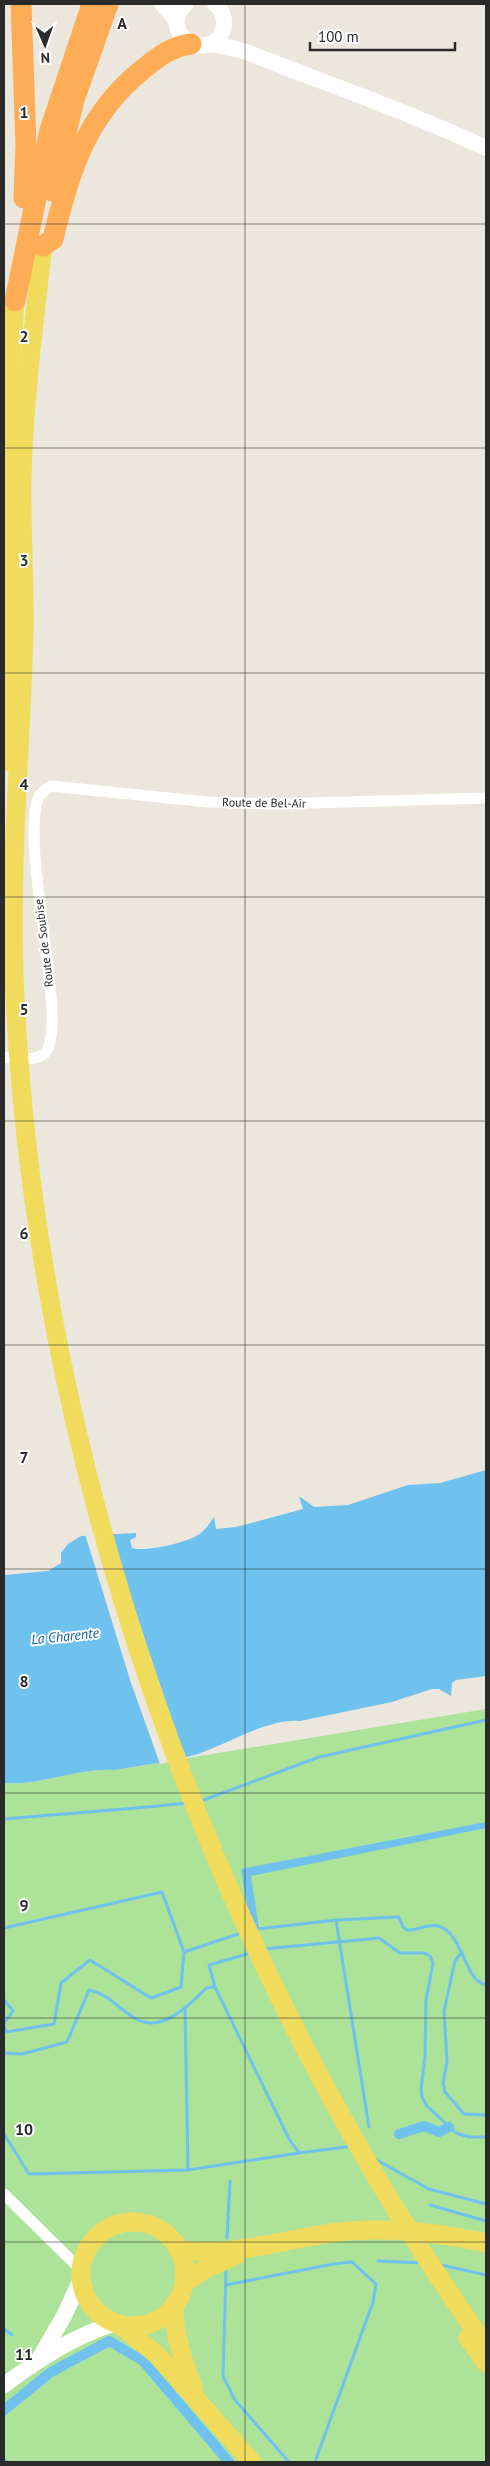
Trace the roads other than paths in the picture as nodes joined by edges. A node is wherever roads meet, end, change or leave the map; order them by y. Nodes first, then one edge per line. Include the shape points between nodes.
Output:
1 (21, 4) edge
2 (92, 4) edge
3 (108, 4) edge
4 (162, 4) edge
5 (186, 4) edge
6 (219, 11) edge
7 (177, 20) junction
8 (200, 44) junction
9 (260, 56) junction
10 (486, 148) edge
11 (42, 246) junction
12 (15, 301) junction
13 (44, 790) joint
14 (486, 798) edge
15 (4, 824) edge
16 (4, 956) edge
17 (11, 1016) junction
18 (4, 1057) edge
19 (4, 2194) edge
20 (486, 2243) edge
21 (253, 2248) junction
22 (178, 2249) junction
23 (81, 2274) junction
24 (184, 2283) junction
25 (174, 2305) junction
26 (118, 2323) junction
27 (486, 2346) edge
28 (39, 2359) junction
29 (486, 2363) edge
30 (4, 2385) edge
31 (197, 2398) junction
32 (252, 2462) edge

1 - 12 highway via 26,178
2 - 12 highway via 50,130
3 - 11 highway via 68,124
4 - 7 main road
5 - 7 main road
6 - 8 main road via 221,34
6 - 9 main road via 236,37
7 - 8 main road via 180,34
8 - 9 main road via 229,47
8 - 11 highway via 175,47 166,52 125,84 105,106 71,171 53,239
9 - 10 main road via 411,114
11 - 17 main road via 22,477 24,622 13,869
12 - 15 main road via 4,475 8,621
13 - 14 street, Route de Bel-Air via 59,786 208,802 276,804
13 - 18 street, Route de Soubise via 37,800 34,841 53,1018 50,1045 43,1055 32,1058
16 - 17 main road
17 - 27 main road via 37,1212 79,1437 114,1569 168,1734 246,1928 323,2083 399,2214
17 - 29 main road via 15,1120 34,1267 56,1382 100,1559 152,1723 230,1918 296,2057 391,2222
19 - 23 street
20 - 21 main road via 415,2231 368,2231 334,2233
21 - 22 main road via 198,2252
21 - 24 main road via 204,2269
22 - 23 main road via 156,2228 124,2223 94,2239 85,2253
22 - 24 main road via 184,2266
23 - 26 main road via 85,2295 94,2309
23 - 28 main road via 64,2316
24 - 25 main road
25 - 26 main road via 149,2323 134,2326
25 - 31 main road via 182,2358
26 - 28 main road via 92,2331
26 - 31 main road via 157,2355
28 - 30 main road
31 - 32 main road

